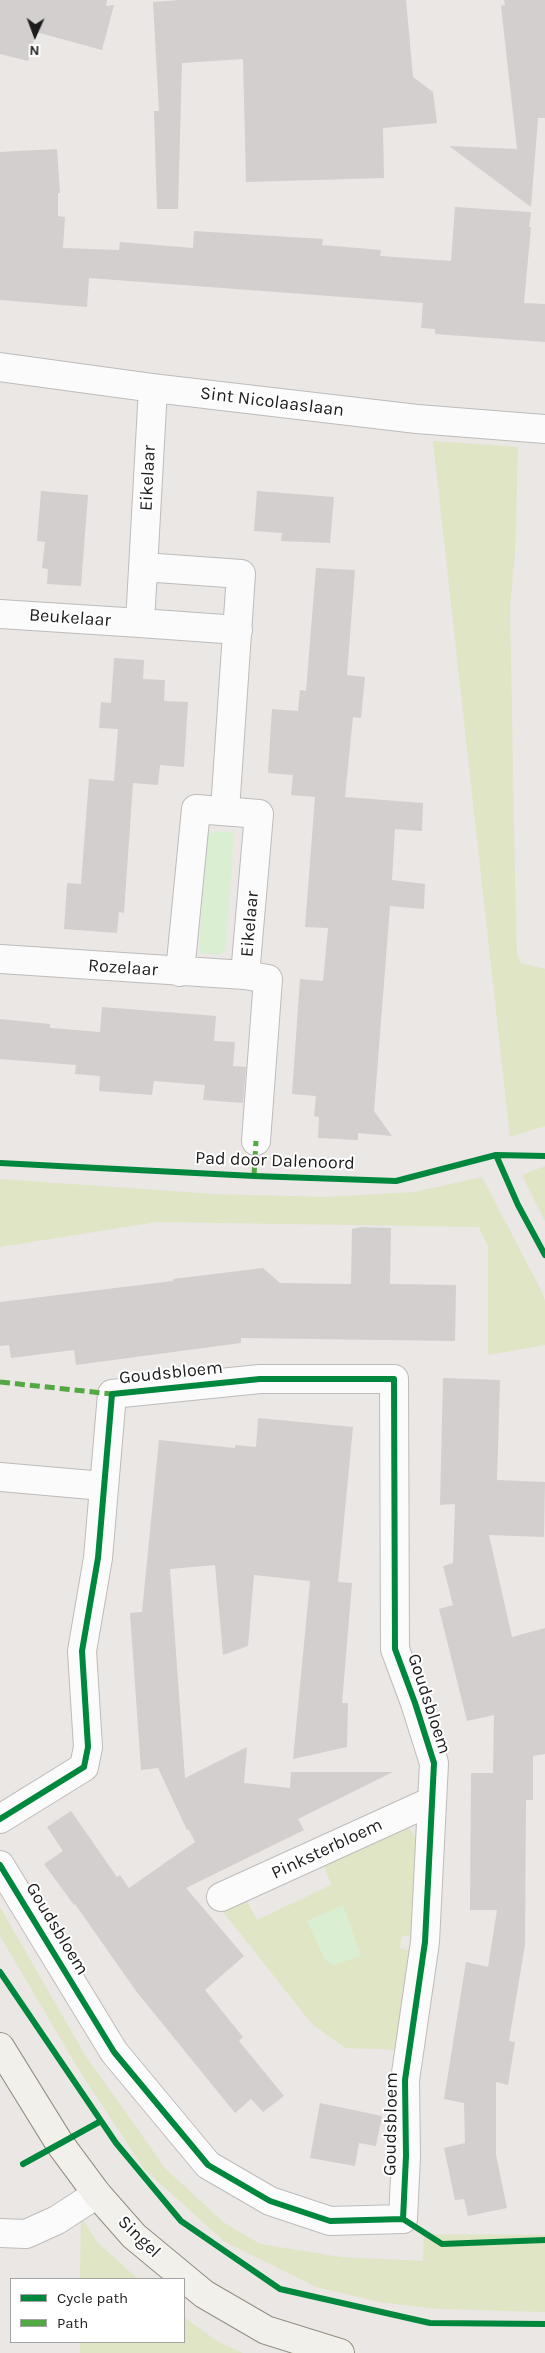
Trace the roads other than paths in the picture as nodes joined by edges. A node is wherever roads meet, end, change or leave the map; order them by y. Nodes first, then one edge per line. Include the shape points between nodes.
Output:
1 (0, 367) edge
2 (153, 388) junction
3 (545, 429) edge
4 (143, 567) junction
5 (0, 614) edge
6 (140, 623) junction
7 (238, 630) junction
8 (225, 810) junction
9 (0, 959) edge
10 (180, 972) junction
11 (245, 975) junction
12 (256, 1141) dead end
13 (0, 1478) edge
14 (103, 1486) junction
15 (432, 1801) junction
16 (0, 1819) edge
17 (0, 1865) edge
18 (221, 1897) dead end
19 (0, 2047) edge
20 (97, 2194) junction
21 (0, 2233) edge
22 (185, 2278) edge
23 (185, 2278) edge
24 (340, 2353) edge

1 - 2 street, Sint Nicolaaslaan
2 - 3 street, Sint Nicolaaslaan via 417,419
2 - 4 street, Eikelaar
4 - 6 street, Eikelaar
4 - 7 street via 241,574
5 - 6 street, Beukelaar
6 - 7 street
7 - 8 street
8 - 10 street, Eikelaar via 196,809
8 - 11 street, Eikelaar via 259,814
9 - 10 street, Rozelaar
10 - 11 street, Rozelaar
11 - 12 street, Eikelaar via 268,979
13 - 14 street
14 - 15 street, Goudsbloem via 112,1394 260,1379 394,1379 395,1649 434,1763
14 - 16 street, Goudsbloem via 98,1558 82,1650 88,1746 84,1767
15 - 17 street, Goudsbloem via 425,1942 405,2080 403,2219 330,2221 270,2202 208,2165 114,2052
15 - 18 street, Pinksterbloem
19 - 20 street, Singel via 60,2144
20 - 21 street via 57,2220 26,2234
20 - 22 street, Singel via 134,2236
23 - 24 street, Singel via 204,2294 266,2330

